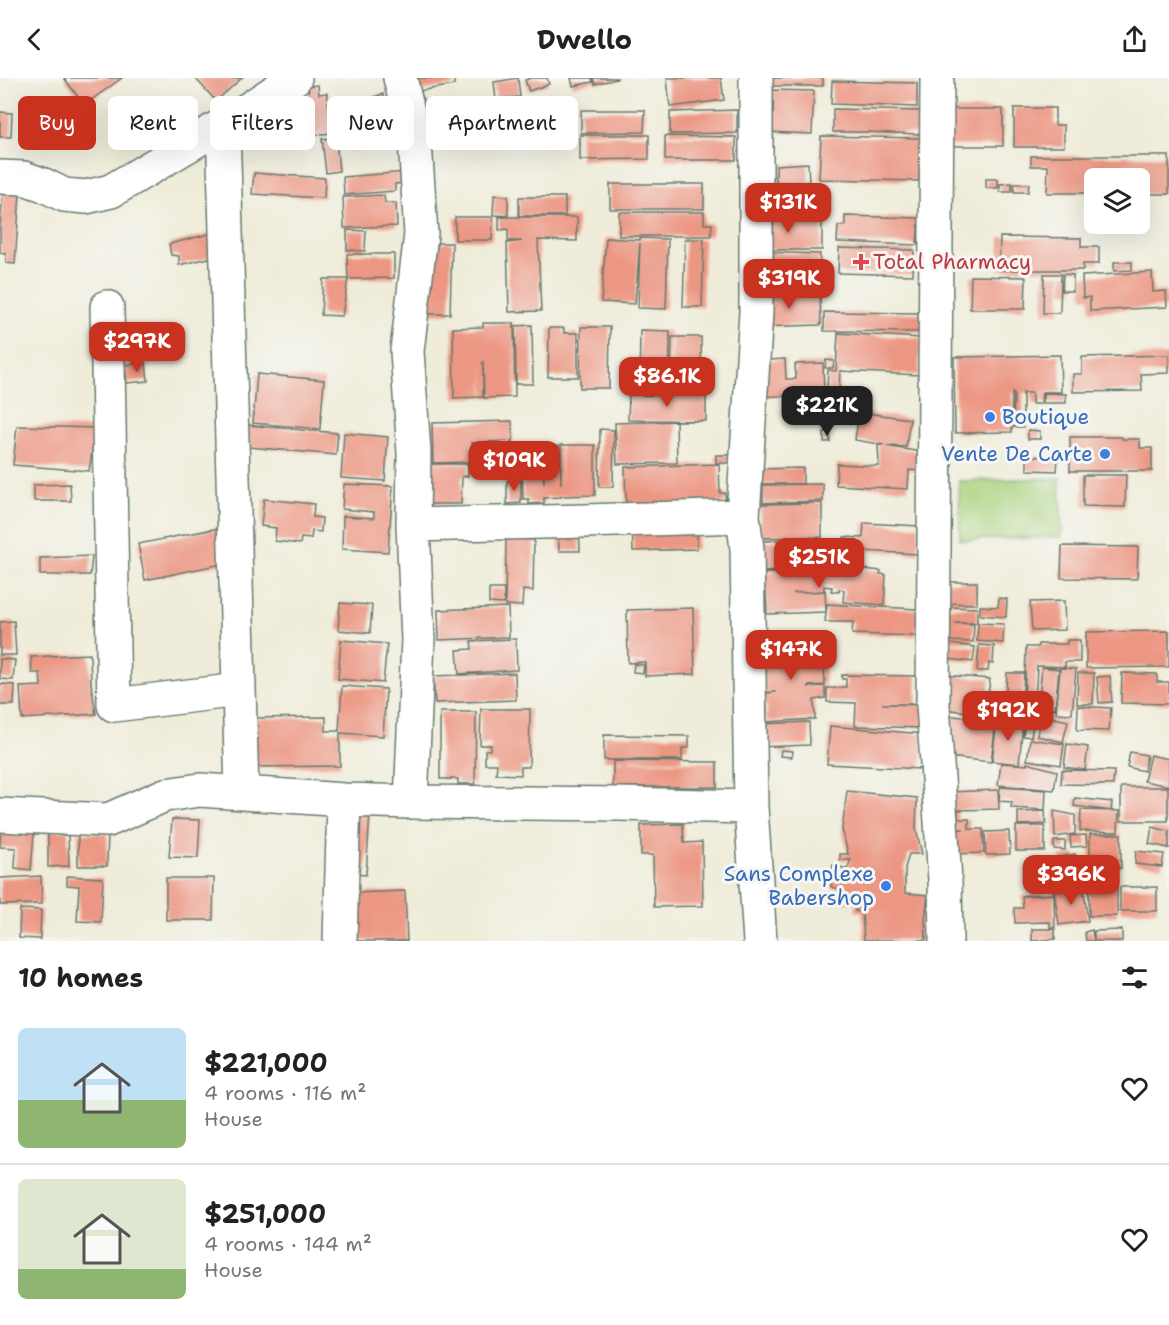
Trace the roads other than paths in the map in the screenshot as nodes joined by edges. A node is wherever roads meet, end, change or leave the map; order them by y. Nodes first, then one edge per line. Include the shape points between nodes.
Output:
1 (295, 78) edge
2 (400, 78) edge
3 (756, 78) edge
4 (937, 78) edge
5 (267, 96) edge
6 (210, 133) edge
7 (224, 150) edge
8 (0, 177) edge
9 (107, 307) dead end
10 (743, 516) junction
11 (413, 525) junction
12 (239, 690) junction
13 (242, 793) junction
14 (344, 800) junction
15 (411, 802) junction
16 (751, 807) junction
17 (0, 815) edge
18 (340, 941) edge
19 (759, 941) edge
20 (946, 941) edge

1 - 5 street
2 - 11 street via 415,141 422,234 407,351 414,453
3 - 10 street via 756,312
4 - 20 street via 933,705
6 - 8 street via 111,190 86,197 64,195 24,178
7 - 12 street
9 - 12 street via 114,705
10 - 11 street
10 - 16 street via 747,549
11 - 15 street via 418,639
12 - 13 street
13 - 14 street
13 - 17 street via 200,790 165,795 108,820
14 - 15 street
14 - 18 street
15 - 16 street
16 - 19 street

